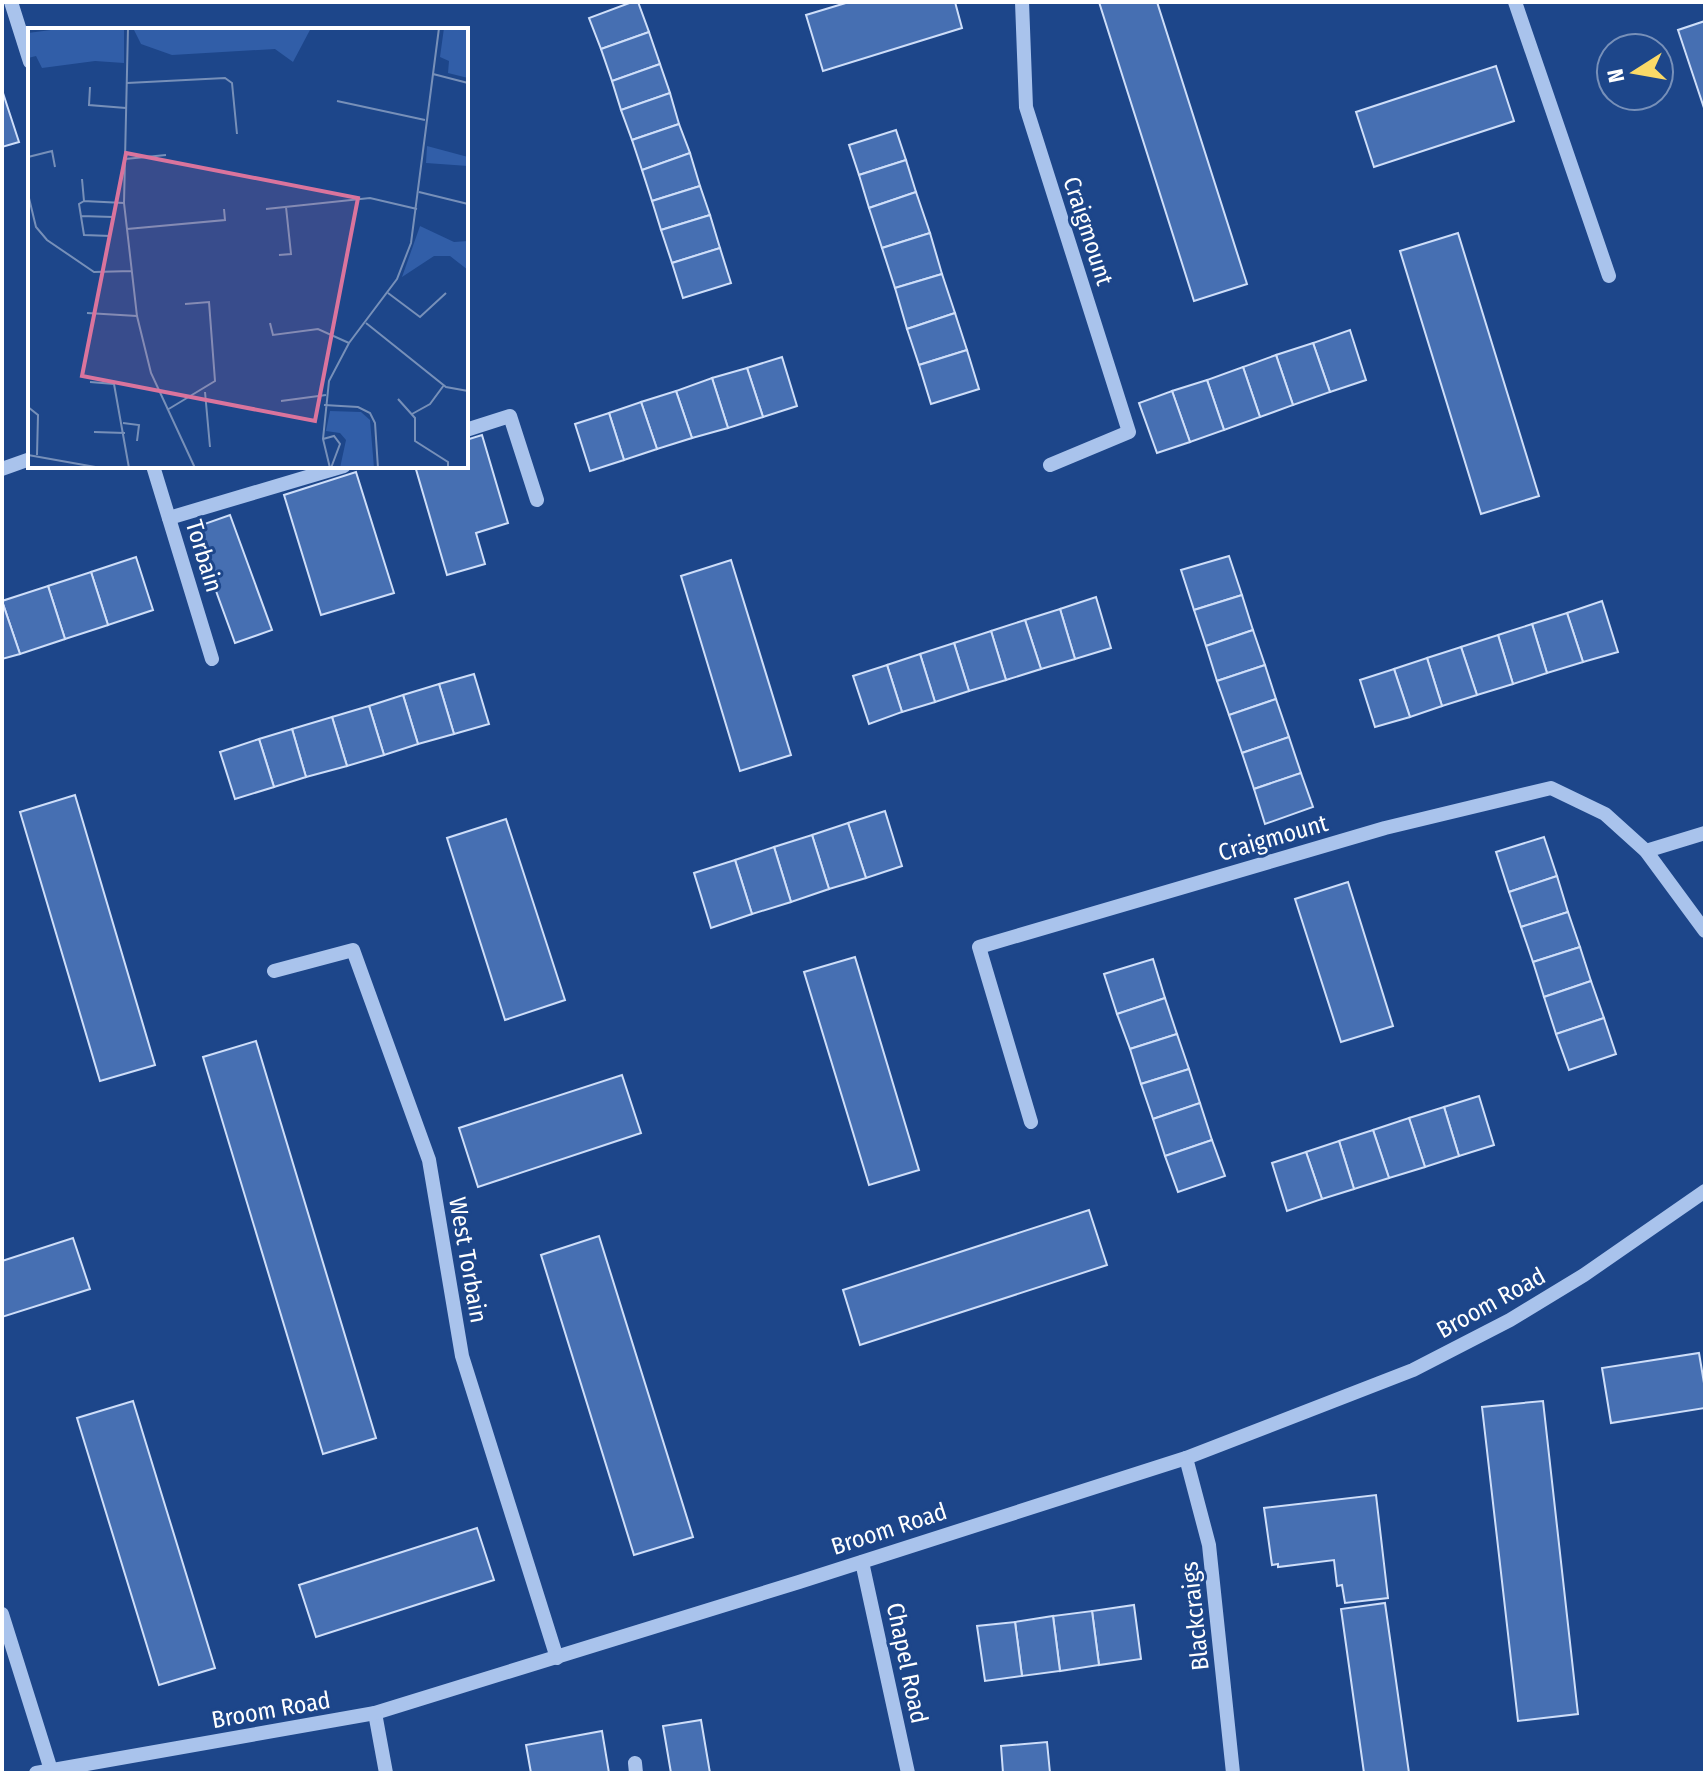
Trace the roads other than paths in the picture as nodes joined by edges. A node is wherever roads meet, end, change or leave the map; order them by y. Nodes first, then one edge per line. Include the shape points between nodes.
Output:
1 (11, 2) edge
2 (1022, 2) edge
3 (1515, 2) edge
4 (28, 56) edge
5 (1609, 276) dead end
6 (468, 429) edge
7 (28, 460) edge
8 (1050, 465) dead end
9 (154, 468) edge
10 (337, 468) edge
11 (2, 469) edge
12 (537, 500) dead end
13 (169, 518) junction
14 (212, 659) dead end
15 (1705, 833) edge
16 (1646, 851) junction
17 (1705, 931) edge
18 (274, 971) dead end
19 (1031, 1122) dead end
20 (1705, 1191) edge
21 (1186, 1458) junction
22 (862, 1562) junction
23 (2, 1614) edge
24 (557, 1658) junction
25 (375, 1713) junction
26 (44, 1772) edge
27 (386, 1773) edge
28 (908, 1773) edge
29 (1233, 1773) edge

1 - 4 street
2 - 8 street, Craigmount via 1026,107 1129,432
3 - 5 street
6 - 12 street via 510,416
7 - 11 street
9 - 13 street, Torbain
10 - 13 street
13 - 14 street, Torbain
15 - 16 street
16 - 17 street, Craigmount
16 - 19 street, Craigmount via 1605,814 1551,788 1385,828 979,947
18 - 24 street, West Torbain via 353,950 429,1160 462,1356
20 - 21 street, Broom Road via 1584,1275 1413,1370
21 - 22 street, Broom Road
21 - 29 street, Blackcraigs via 1209,1545
22 - 24 street, Broom Road
22 - 28 street, Chapel Road
23 - 26 street
24 - 25 street, Broom Road
25 - 26 street, Broom Road
25 - 27 street

